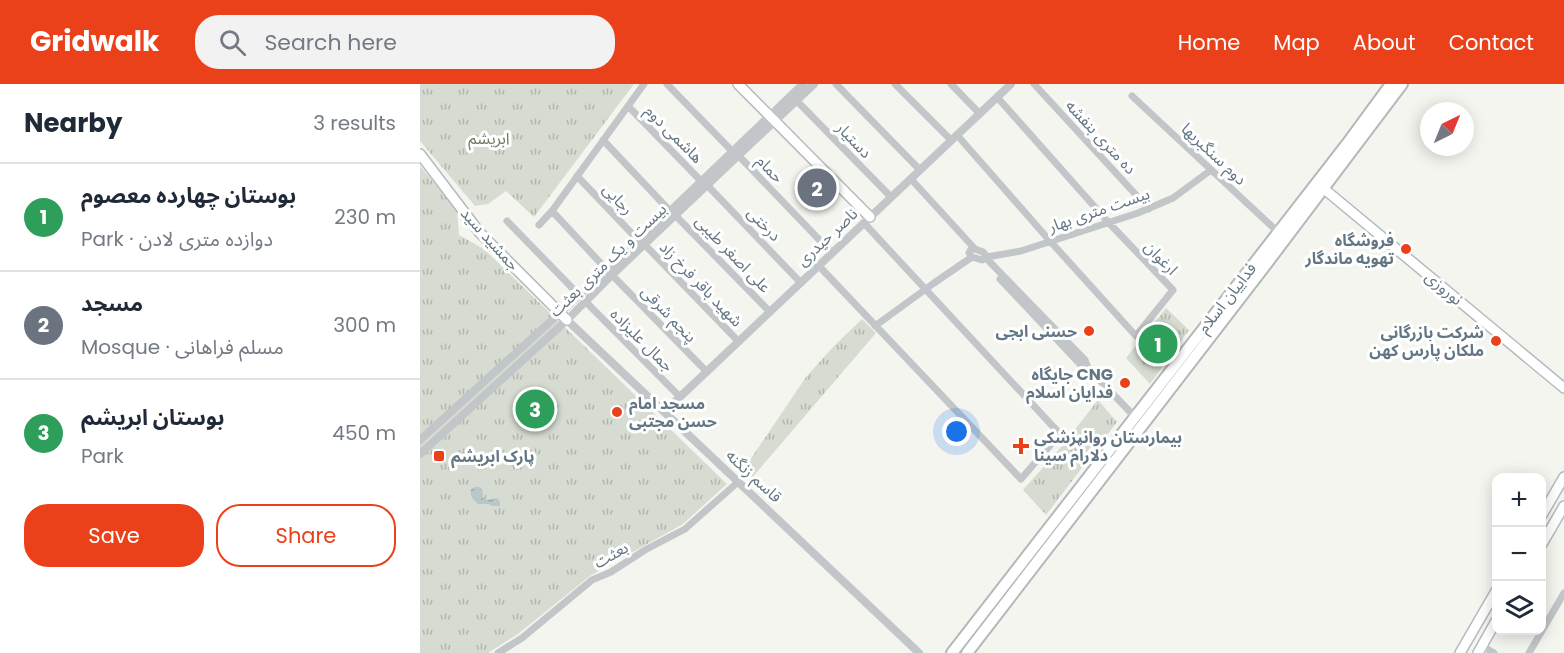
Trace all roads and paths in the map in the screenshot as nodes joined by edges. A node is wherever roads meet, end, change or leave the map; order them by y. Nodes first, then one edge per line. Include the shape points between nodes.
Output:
1 (644, 84) edge
2 (667, 84) edge
3 (738, 84) edge
4 (803, 84) edge
5 (814, 84) edge
6 (836, 84) edge
7 (895, 84) edge
8 (951, 84) edge
9 (1010, 84) edge
10 (1034, 84) edge
11 (1391, 84) edge
12 (1402, 84) edge
13 (1132, 96) dead end
14 (997, 97) junction
15 (797, 101) junction
16 (628, 106) junction
17 (980, 114) junction
18 (772, 119) junction
19 (954, 138) junction
20 (603, 141) junction
21 (735, 153) junction
22 (420, 154) edge
23 (920, 170) junction
24 (1211, 170) junction
25 (577, 176) junction
26 (911, 179) junction
27 (704, 183) junction
28 (1323, 188) junction
29 (891, 198) junction
30 (1149, 209) junction
31 (552, 211) junction
32 (673, 213) junction
33 (867, 220) junction
34 (507, 221) dead end
35 (1109, 223) junction
36 (539, 225) dead end
37 (1278, 232) junction
38 (1050, 241) junction
39 (642, 243) junction
40 (975, 249) junction
41 (832, 254) junction
42 (972, 257) junction
43 (985, 258) junction
44 (819, 266) junction
45 (610, 272) junction
46 (801, 283) junction
47 (925, 290) junction
48 (583, 299) junction
49 (770, 312) junction
50 (564, 317) junction
51 (875, 326) junction
52 (739, 342) junction
53 (707, 372) junction
54 (1564, 388) edge
55 (680, 397) junction
56 (664, 412) junction
57 (1135, 417) junction
58 (420, 440) edge
59 (420, 454) edge
60 (1564, 477) edge
61 (738, 482) junction
62 (1564, 506) edge
63 (1546, 508) edge
64 (1546, 537) edge
65 (1564, 592) edge
66 (1492, 599) edge
67 (1492, 629) edge
68 (1480, 649) edge
69 (498, 653) edge
70 (920, 653) edge
71 (952, 653) edge
72 (967, 653) edge
73 (1460, 653) edge
74 (1494, 653) edge
75 (1529, 653) edge

1 - 16 street
2 - 21 street, حمام
3 - 18 main road
4 - 18 street, بیست و یک متری بعثت
5 - 15 street, بیست و یک متری بعثت
6 - 23 street
7 - 19 street
8 - 17 street
9 - 14 street, ناصر حیدری
10 - 30 street, ده متری بنفشه
11 - 37 main road, فداییان اسلام
12 - 28 main road, فداییان اسلام
13 - 24 street, دوم سنگبریها
14 - 17 street, ناصر حیدری
14 - 35 street
15 - 18 street, بیست و یک متری بعثت
15 - 29 street, دستیار
16 - 20 street
16 - 27 street, هاشمی دوم
17 - 19 street, ناصر حیدری
18 - 21 street, بیست و یک متری بعثت
18 - 33 main road
19 - 23 street, ناصر حیدری
19 - 38 street
20 - 25 street
20 - 32 street, علی اصغر طیبی
21 - 27 street, بیست و یک متری بعثت
21 - 41 street, حمام
22 - 50 main road, جمشید سید via 480,233
23 - 26 street, ناصر حیدری
24 - 30 street, بیست متری بهار via 1173,198
24 - 37 street, دوم سنگبریها
25 - 31 street
25 - 39 street, رجایی
26 - 29 street, ناصر حیدری
26 - 40 street
27 - 32 street, بیست و یک متری بعثت
27 - 46 street, درختی
28 - 54 main road, نوروزی
28 - 72 main road, فداییان اسلام
29 - 33 street, ناصر حیدری
30 - 35 street, بیست متری بهار
31 - 36 street
31 - 45 street, پنجم شرقی
32 - 39 street, بیست و یک متری بعثت
32 - 49 street, علی اصغر طیبی
33 - 41 street, ناصر حیدری
33 - 47 street
34 - 48 street, جمال علیزاده
35 - 38 street, بیست متری بهار
35 - 38 street, ارغوان via 1173,290 1136,336
37 - 57 main road, فداییان اسلام
38 - 43 street, بیست متری بهار
39 - 45 street, بیست و یک متری بعثت
39 - 52 street, شهید باقر فرخ زاد
40 - 42 street via 969,251
40 - 43 street via 983,252
41 - 44 street, ناصر حیدری
42 - 43 street
42 - 47 street
43 - 57 street via 1080,364
44 - 46 street, ناصر حیدری
44 - 51 street
45 - 48 street, بیست و یک متری بعثت
45 - 53 street, پنجم شرقی
46 - 49 street, ناصر حیدری
47 - 51 street
47 - 51 street via 1060,434 1021,479
48 - 50 street, بیست و یک متری بعثت
48 - 55 street, جمال علیزاده
49 - 52 street, ناصر حیدری
50 - 56 street, قاسم زنگنه
50 - 58 street, بیست و یک متری بعثت
50 - 59 street, بیست و یک متری بعثت
52 - 53 street, ناصر حیدری
53 - 55 street, ناصر حیدری
55 - 56 street, ناصر حیدری
56 - 61 street, قاسم زنگنه
57 - 71 main road, فداییان اسلام
60 - 63 main road
61 - 69 street, بعثت via 685,529 592,580
61 - 70 street, قاسم زنگنه
62 - 64 main road
65 - 75 street
66 - 73 main road
67 - 68 main road
68 - 74 street

